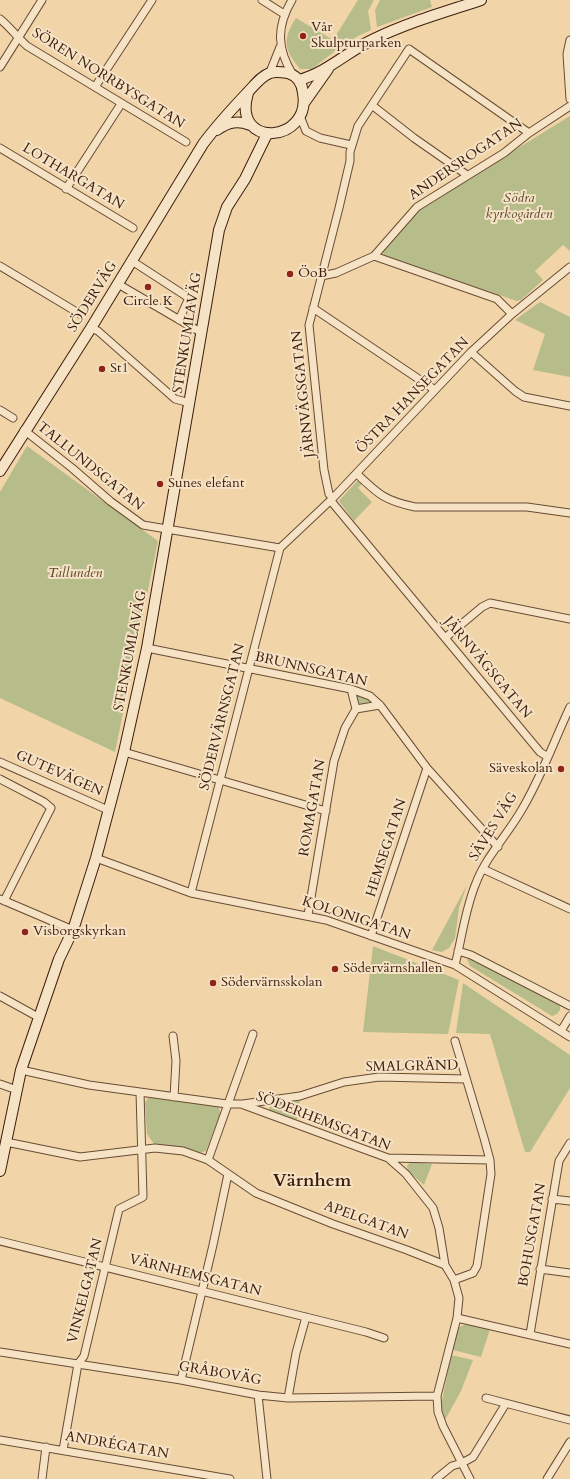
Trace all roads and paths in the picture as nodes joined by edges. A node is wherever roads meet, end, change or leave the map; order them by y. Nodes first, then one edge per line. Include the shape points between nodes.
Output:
1 (42, 0) edge
2 (152, 0) edge
3 (262, 0) edge
4 (292, 0) edge
5 (481, 0) edge
6 (284, 14) junction
7 (0, 19) edge
8 (18, 38) junction
9 (570, 40) edge
10 (281, 47) junction
11 (0, 67) edge
12 (329, 68) junction
13 (270, 72) junction
14 (296, 77) junction
15 (95, 87) junction
16 (248, 93) junction
17 (570, 99) edge
18 (304, 103) junction
19 (121, 104) junction
20 (373, 106) junction
21 (570, 106) edge
22 (300, 116) junction
23 (250, 125) junction
24 (529, 133) junction
25 (267, 134) junction
26 (209, 136) junction
27 (186, 142) dead end
28 (351, 145) junction
29 (0, 148) edge
30 (467, 175) junction
31 (66, 189) junction
32 (133, 228) dead end
33 (374, 256) junction
34 (132, 261) junction
35 (0, 266) edge
36 (570, 267) edge
37 (321, 276) junction
38 (118, 284) junction
39 (313, 308) junction
40 (80, 314) dead end
41 (512, 314) junction
42 (179, 320) junction
43 (91, 328) junction
44 (202, 333) junction
45 (471, 352) junction
46 (435, 390) junction
47 (190, 403) junction
48 (570, 406) edge
49 (0, 410) edge
50 (13, 418) dead end
51 (24, 430) junction
52 (0, 471) edge
53 (357, 474) junction
54 (332, 500) junction
55 (570, 513) edge
56 (167, 530) junction
57 (280, 548) junction
58 (570, 619) edge
59 (445, 638) junction
60 (148, 648) junction
61 (249, 668) junction
62 (351, 689) junction
63 (380, 705) junction
64 (570, 707) edge
65 (356, 709) junction
66 (124, 752) junction
67 (548, 757) junction
68 (0, 762) edge
69 (427, 768) junction
70 (0, 779) edge
71 (220, 782) junction
72 (108, 810) junction
73 (326, 811) junction
74 (498, 847) junction
75 (96, 858) junction
76 (483, 869) junction
77 (191, 893) junction
78 (2, 900) edge
79 (570, 909) edge
80 (308, 915) junction
81 (73, 930) junction
82 (371, 936) junction
83 (458, 951) junction
84 (455, 965) junction
85 (0, 996) edge
86 (570, 1006) edge
87 (570, 1016) edge
88 (38, 1017) junction
89 (561, 1032) junction
90 (253, 1034) dead end
91 (174, 1036) dead end
92 (570, 1037) edge
93 (455, 1041) dead end
94 (21, 1070) junction
95 (466, 1079) junction
96 (0, 1084) edge
97 (16, 1090) junction
98 (140, 1092) junction
99 (174, 1097) junction
100 (227, 1104) junction
101 (241, 1104) junction
102 (6, 1142) junction
103 (570, 1143) edge
104 (141, 1150) junction
105 (388, 1158) junction
106 (208, 1160) junction
107 (490, 1160) junction
108 (0, 1171) edge
109 (228, 1174) junction
110 (552, 1199) junction
111 (570, 1202) edge
112 (0, 1240) edge
113 (445, 1265) junction
114 (106, 1267) junction
115 (540, 1269) junction
116 (570, 1273) edge
117 (454, 1280) junction
118 (203, 1291) junction
119 (306, 1317) junction
120 (457, 1318) junction
121 (530, 1334) junction
122 (384, 1338) dead end
123 (570, 1344) edge
124 (0, 1352) edge
125 (78, 1364) junction
126 (181, 1380) junction
127 (258, 1394) junction
128 (437, 1396) junction
129 (288, 1398) junction
130 (486, 1398) dead end
131 (505, 1404) junction
132 (570, 1420) edge
133 (0, 1440) edge
134 (570, 1442) edge
135 (46, 1447) junction
136 (63, 1450) junction
137 (462, 1463) junction
138 (42, 1479) edge
139 (230, 1479) edge
140 (267, 1479) edge
141 (436, 1479) edge
142 (470, 1479) edge
143 (547, 1479) edge

1 - 8 street
2 - 15 street
3 - 6 street
4 - 6 street
5 - 12 street via 393,30 351,52
6 - 10 street via 280,35
7 - 8 street, SÖREN NORRBYSGATAN
8 - 11 street
8 - 15 street, SÖREN NORRBYSGATAN
9 - 17 street via 566,54
10 - 13 street
10 - 14 street via 284,58
12 - 14 street
12 - 18 street
13 - 14 street via 282,72
13 - 16 street
14 - 18 street via 303,91
15 - 19 street, SÖREN NORRBYSGATAN
16 - 23 street via 245,110
16 - 26 street, SÖDERVÄG
18 - 22 street
19 - 27 street, SÖREN NORRBYSGATAN
19 - 31 street
20 - 24 street, JÄRNVÄGSGATAN via 409,49
20 - 28 street, JÄRNVÄGSGATAN via 358,126
20 - 30 street
21 - 24 street, ANDERSROGATAN
22 - 25 street via 287,130
22 - 28 street via 306,131 320,138
23 - 25 street
23 - 26 street, SÖDERVÄG via 236,121 224,124
24 - 30 street, ANDERSROGATAN via 504,153
25 - 44 street, STENKUMLAVÄG via 245,179 227,207 219,230
26 - 34 street, SÖDERVÄG
28 - 37 street, JÄRNVÄGSGATAN via 339,208
29 - 31 street, LOTHARGATAN
30 - 33 street, ANDERSROGATAN via 417,208
31 - 32 street, LOTHARGATAN
33 - 37 street, ANDERSROGATAN via 336,273
33 - 41 street via 497,299
34 - 38 street, SÖDERVÄG
34 - 42 street via 189,298
35 - 40 street
36 - 41 street, ÖSTRA HANSEGATAN
37 - 39 street, JÄRNVÄGSGATAN
38 - 42 street
38 - 43 street, SÖDERVÄG
39 - 46 street
39 - 54 street, JÄRNVÄGSGATAN via 309,333 324,470
41 - 45 street, ÖSTRA HANSEGATAN
42 - 44 street
43 - 47 street via 98,331 175,399
43 - 51 street, SÖDERVÄG
44 - 47 street, STENKUMLAVÄG
45 - 46 street, ÖSTRA HANSEGATAN
45 - 48 street via 524,397
46 - 53 street, ÖSTRA HANSEGATAN
47 - 56 street, STENKUMLAVÄG
49 - 50 street
51 - 52 street, SÖDERVÄG
51 - 56 street, TALLUNDSGATAN via 143,525
53 - 54 street, ÖSTRA HANSEGATAN
53 - 55 street via 382,497 416,507 527,506
54 - 57 street, ÖSTRA HANSEGATAN
54 - 59 street, JÄRNVÄGSGATAN
56 - 57 street, TALLUNDSGATAN
56 - 60 street, STENKUMLAVÄG
57 - 61 street, SÖDERVÄRNSGATAN
58 - 59 street via 490,603
59 - 67 street, JÄRNVÄGSGATAN via 540,752
60 - 61 street, BRUNNSGATAN
60 - 66 street, STENKUMLAVÄG
61 - 62 street, BRUNNSGATAN
61 - 71 street, SÖDERVÄRNSGATAN
62 - 63 street, BRUNNSGATAN via 370,696
62 - 65 street
63 - 65 street
63 - 69 street, BRUNNSGATAN
64 - 67 street, SÄVES VÄG
65 - 73 street, ROMAGATAN via 345,728 334,761
66 - 71 street
66 - 72 street, STENKUMLAVÄG
67 - 74 street, SÄVES VÄG via 521,811
68 - 72 street, GUTEVÄGEN
69 - 74 street, BRUNNSGATAN
69 - 82 street, HEMSEGATAN
70 - 78 street via 51,808
71 - 73 street
71 - 77 street, SÖDERVÄRNSGATAN
72 - 75 street, STENKUMLAVÄG
73 - 80 street, ROMAGATAN
74 - 76 street, SÄVES VÄG
75 - 77 street, KOLONIGATAN
75 - 81 street, STENKUMLAVÄG
76 - 79 street
76 - 83 street, SÄVES VÄG via 469,900
77 - 80 street, KOLONIGATAN
78 - 81 street
80 - 82 street, KOLONIGATAN
81 - 88 street, STENKUMLAVÄG via 59,959
82 - 84 street, KOLONIGATAN
83 - 84 street, SÄVES VÄG
83 - 86 street via 471,955
84 - 89 street, KOLONIGATAN
85 - 88 street
87 - 89 street
88 - 94 street, STENKUMLAVÄG
89 - 92 street, KOLONIGATAN
90 - 100 street
91 - 99 street
93 - 95 street
94 - 97 street, STENKUMLAVÄG
94 - 98 street, SÖDERHEMSGATAN via 89,1086
95 - 101 street, SMALGRÄND via 379,1077 344,1082 300,1096
95 - 107 street
96 - 97 street
97 - 102 street, STENKUMLAVÄG
98 - 99 street, SÖDERHEMSGATAN
98 - 104 street
99 - 100 street, SÖDERHEMSGATAN
100 - 101 street, SÖDERHEMSGATAN
100 - 106 street
101 - 105 street, SÖDERHEMSGATAN
102 - 104 street, APELGATAN via 80,1157
102 - 108 street, STENKUMLAVÄG
103 - 110 street, BOHUSGATAN via 559,1161
104 - 106 street, APELGATAN via 154,1148 182,1151
104 - 114 street, VINKELGATAN via 143,1197 119,1209
105 - 107 street
105 - 113 street, SÖDERHEMSGATAN via 406,1174 433,1208
106 - 109 street, APELGATAN
107 - 117 street via 491,1174 477,1266 474,1273
109 - 113 street, APELGATAN via 256,1193
109 - 118 street
110 - 111 street
110 - 115 street, BOHUSGATAN
112 - 114 street, VÄRNHEMSGATAN
113 - 117 street, SÖDERHEMSGATAN
114 - 118 street, VÄRNHEMSGATAN
114 - 125 street, VINKELGATAN via 84,1356
115 - 116 street
115 - 121 street, BOHUSGATAN
117 - 120 street, SÖDERHEMSGATAN via 459,1298
118 - 119 street, VÄRNHEMSGATAN
118 - 126 street
119 - 122 street, VÄRNHEMSGATAN
119 - 129 street via 296,1352
120 - 121 street
120 - 128 street, SÖDERHEMSGATAN
121 - 123 street
124 - 125 street, GRÅBOVÄG
125 - 126 street, GRÅBOVÄG
125 - 136 street, VINKELGATAN
126 - 127 street, GRÅBOVÄG
127 - 129 street, GRÅBOVÄG
127 - 140 street
128 - 129 street, GRÅBOVÄG
128 - 137 street, SÖDERHEMSGATAN via 438,1412 443,1426
130 - 131 street
131 - 132 street
131 - 137 street via 473,1457
133 - 135 street, ANDRÉGATAN
134 - 143 street
135 - 136 street, ANDRÉGATAN
135 - 138 street
136 - 139 street, ANDRÉGATAN
137 - 141 street via 452,1466
137 - 142 street, SÖDERHEMSGATAN

